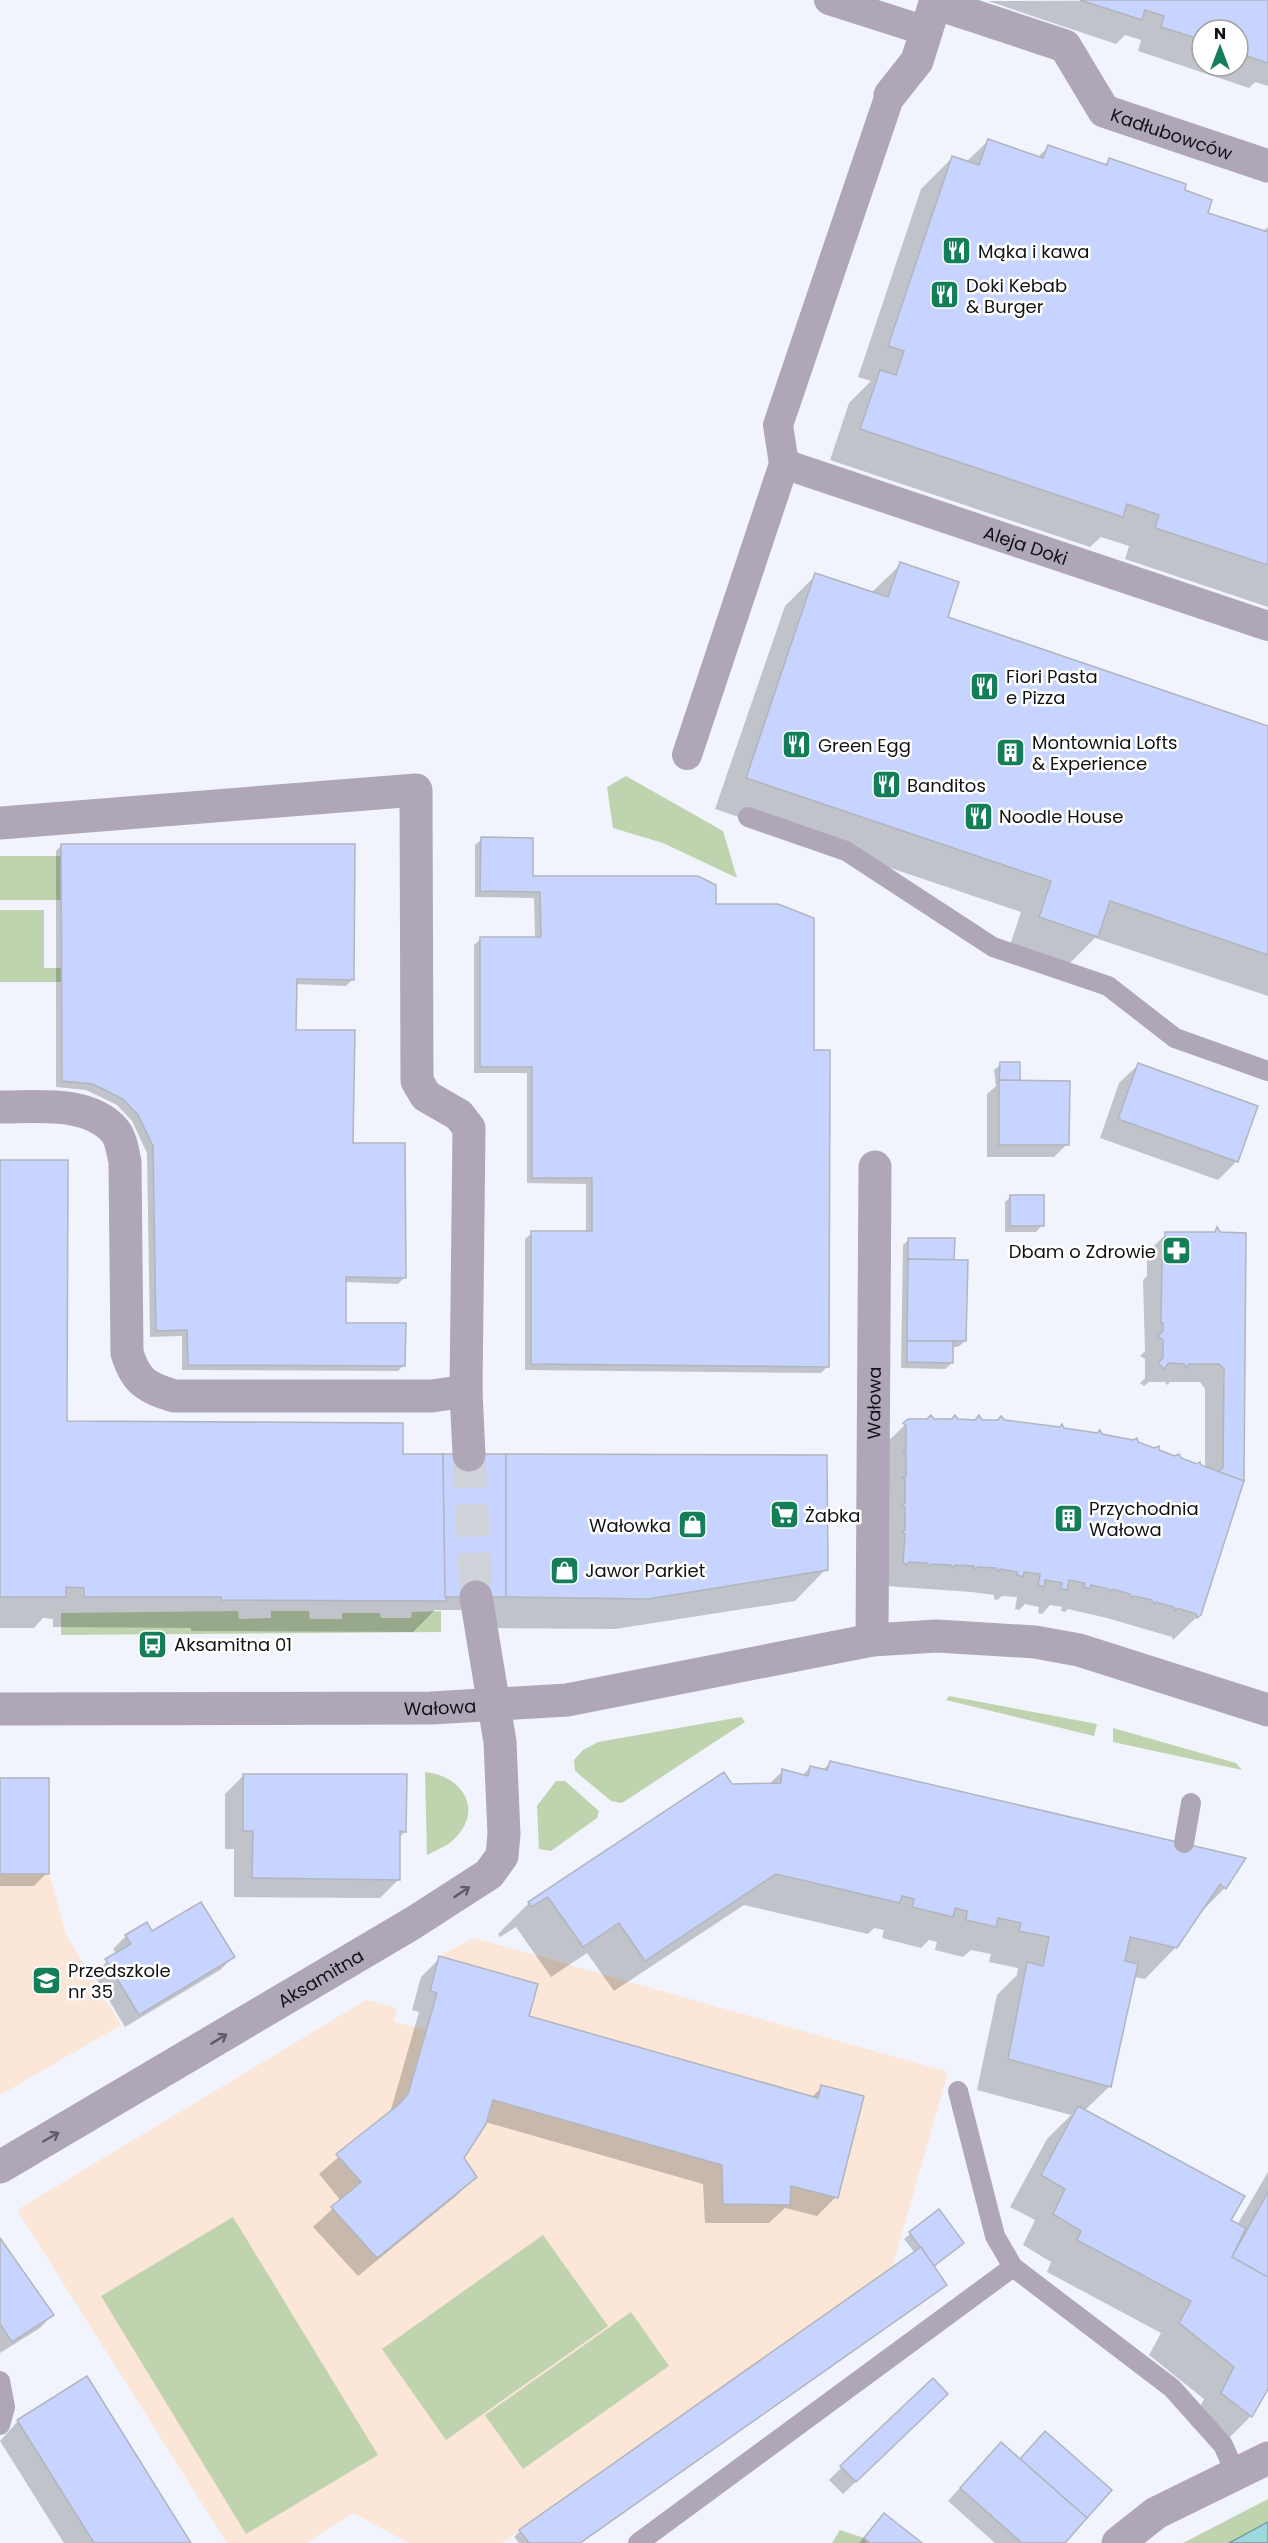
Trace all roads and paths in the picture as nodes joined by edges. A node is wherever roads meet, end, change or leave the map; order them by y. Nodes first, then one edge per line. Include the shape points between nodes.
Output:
1 (829, 0) edge
2 (933, 12) edge
3 (890, 94) joint
4 (1268, 166) edge
5 (784, 464) junction
6 (1268, 626) edge
7 (687, 755) dead end
8 (748, 817) dead end
9 (0, 823) edge
10 (1268, 1071) edge
11 (0, 1107) edge
12 (875, 1167) dead end
13 (466, 1391) junction
14 (469, 1455) tunnel mouth
15 (476, 1597) tunnel mouth
16 (872, 1640) junction
17 (492, 1706) junction
18 (0, 1709) edge
19 (1268, 1710) edge
20 (1191, 1803) dead end
21 (1184, 1843) dead end
22 (958, 2091) dead end
23 (0, 2167) edge
24 (1013, 2267) junction
25 (0, 2381) edge
26 (0, 2425) edge
27 (1268, 2458) edge
28 (1236, 2474) junction
29 (638, 2543) edge
30 (1118, 2543) edge

1 - 2 street, Kadłubowców
2 - 3 street via 916,61
2 - 4 street, Kadłubowców via 1065,46 1104,111
3 - 5 street via 778,425
5 - 6 street, Aleja Doki
5 - 7 street
8 - 10 lane via 846,851 993,946 1108,986 1175,1038
9 - 13 street via 416,790 417,1081 426,1096 459,1115 469,1128
11 - 13 street via 78,1110 116,1131 124,1162 127,1353 134,1375 153,1390 174,1396 432,1396
12 - 16 street, Wałowa
13 - 14 street
15 - 17 street, Aksamitna
16 - 17 street, Wałowa via 567,1700
16 - 19 street, Wałowa via 937,1636 1035,1642 1079,1650
17 - 18 street, Wałowa
23 -> 17 street, Aksamitna via 403,1930 489,1874 502,1856 504,1834 500,1742
20 - 21 lane
22 - 24 lane via 995,2236
24 - 28 lane via 1172,2388 1223,2445
24 - 29 lane
25 - 26 lane via 5,2407
27 - 28 street
28 - 30 street via 1156,2512

